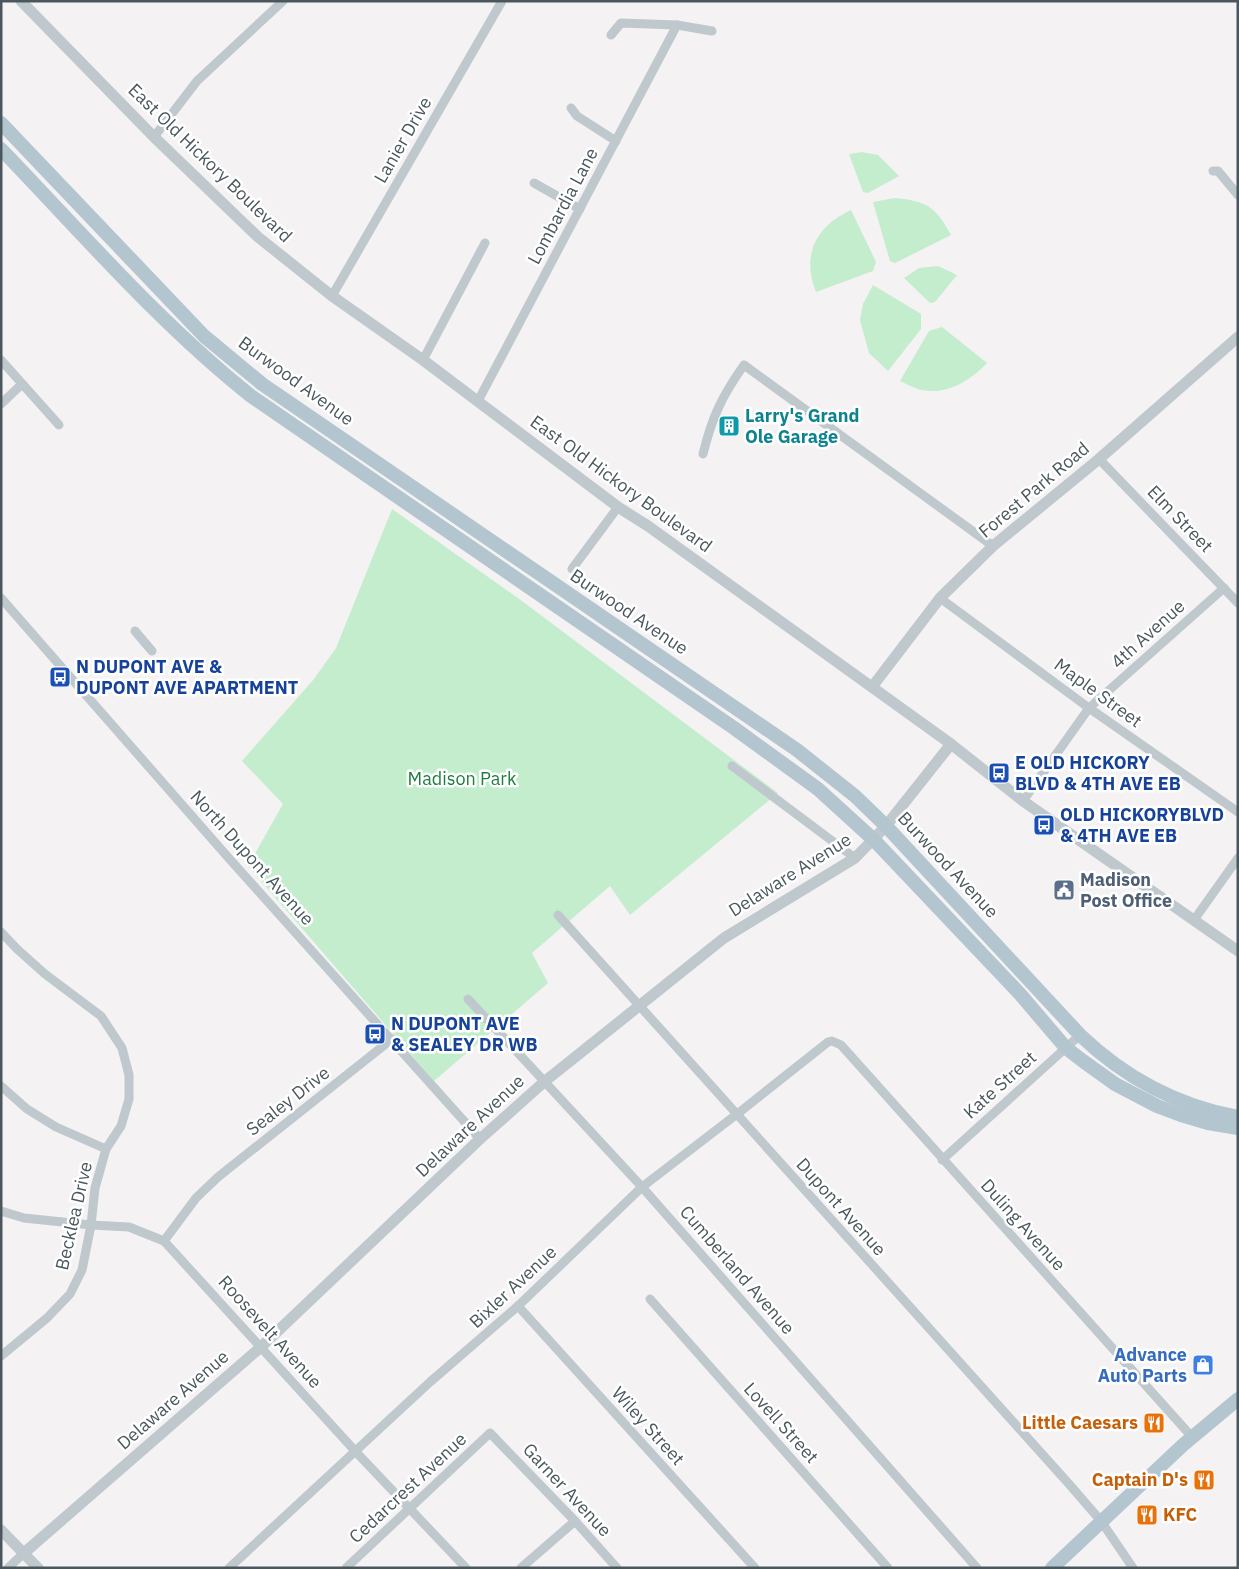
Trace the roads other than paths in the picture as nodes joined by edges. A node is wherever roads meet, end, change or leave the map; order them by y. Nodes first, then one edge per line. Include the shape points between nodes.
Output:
1 (22, 1) edge
2 (283, 1) edge
3 (502, 1) edge
4 (677, 26) junction
5 (712, 31) dead end
6 (611, 35) dead end
7 (571, 108) dead end
8 (1, 124) edge
9 (154, 138) junction
10 (616, 141) junction
11 (1, 149) edge
12 (1213, 171) dead end
13 (534, 183) dead end
14 (1238, 195) edge
15 (580, 209) junction
16 (485, 243) dead end
17 (332, 296) junction
18 (1238, 338) edge
19 (1, 360) edge
20 (423, 360) junction
21 (22, 384) junction
22 (478, 401) junction
23 (1, 404) edge
24 (59, 425) dead end
25 (703, 454) dead end
26 (1099, 459) junction
27 (618, 507) junction
28 (993, 546) junction
29 (572, 569) dead end
30 (1224, 588) junction
31 (1, 598) edge
32 (940, 598) junction
33 (1238, 603) edge
34 (135, 631) dead end
35 (152, 651) dead end
36 (872, 687) junction
37 (1089, 708) junction
38 (952, 744) junction
39 (732, 766) dead end
40 (1023, 801) junction
41 (1238, 812) edge
42 (886, 826) junction
43 (874, 840) junction
44 (855, 858) junction
45 (1238, 858) edge
46 (558, 914) dead end
47 (1194, 920) junction
48 (1, 932) edge
49 (1238, 951) edge
50 (468, 999) dead end
51 (640, 1004) junction
52 (1080, 1035) junction
53 (392, 1039) junction
54 (828, 1042) joint
55 (1066, 1048) junction
56 (544, 1082) junction
57 (1, 1086) edge
58 (737, 1115) junction
59 (1238, 1118) edge
60 (1238, 1128) edge
61 (480, 1138) junction
62 (106, 1149) junction
63 (942, 1160) junction
64 (642, 1187) junction
65 (1, 1211) edge
66 (91, 1225) junction
67 (164, 1241) junction
68 (650, 1299) dead end
69 (518, 1306) junction
70 (262, 1346) junction
71 (1, 1356) edge
72 (1238, 1399) edge
73 (492, 1435) joint
74 (1192, 1437) junction
75 (356, 1452) junction
76 (411, 1508) junction
77 (575, 1521) junction
78 (1101, 1521) junction
79 (1, 1530) edge
80 (24, 1553) junction
81 (8, 1568) edge
82 (38, 1568) edge
83 (229, 1568) edge
84 (346, 1568) edge
85 (466, 1568) edge
86 (521, 1568) edge
87 (616, 1568) edge
88 (755, 1568) edge
89 (888, 1568) edge
90 (977, 1568) edge
91 (1052, 1568) edge
92 (1133, 1568) edge

1 - 9 street, East Old Hickory Boulevard
2 - 9 street via 197,80
3 - 17 street, Lanier Drive
4 - 5 street
4 - 6 street via 621,23
4 - 10 street, Lombardia Lane
7 - 10 street
8 - 42 main road, Burwood Avenue via 204,336 262,384 796,750 855,796
9 - 17 street, East Old Hickory Boulevard via 258,237
10 - 15 street, Lombardia Lane
11 - 43 main road, Burwood Avenue via 172,328 213,366 251,396 734,728 818,790
12 - 14 street via 1218,171
13 - 15 street
15 - 22 street, Lombardia Lane
16 - 20 street
17 - 20 street, East Old Hickory Boulevard
18 - 26 street, Forest Park Road
19 - 21 street
20 - 22 street, East Old Hickory Boulevard
21 - 23 street
21 - 24 street
22 - 27 street, East Old Hickory Boulevard
25 - 28 street via 725,392 744,365
26 - 28 street, Forest Park Road
26 - 30 street, Elm Street
27 - 29 street
27 - 36 street, East Old Hickory Boulevard
28 - 32 street, Forest Park Road
30 - 33 street, Elm Street
30 - 37 street, 4th Avenue
31 - 53 street, North Dupont Avenue via 90,693 250,882
32 - 36 street, Forest Park Road
32 - 37 street, Maple Street
34 - 35 street
36 - 38 street, East Old Hickory Boulevard
37 - 40 street, 4th Avenue
37 - 41 street, Maple Street
38 - 40 street, East Old Hickory Boulevard
38 - 42 street, Delaware Avenue
39 - 44 street
40 - 47 street, East Old Hickory Boulevard
42 - 43 street, Delaware Avenue
42 - 52 main road, Burwood Avenue
43 - 44 street, Delaware Avenue
43 - 55 main road, Burwood Avenue via 1020,994
44 - 51 street, Delaware Avenue via 724,938
45 - 47 street
46 - 51 street, Dupont Avenue
47 - 49 street, East Old Hickory Boulevard
48 - 62 street, Becklea Drive via 45,974 101,1016 122,1048 129,1075 129,1099 121,1126
50 - 56 street, Cumberland Avenue
51 - 56 street, Delaware Avenue
51 - 58 street, Dupont Avenue
52 - 55 street, Kate Street
52 - 59 main road, Burwood Avenue via 1116,1066 1157,1091
53 - 61 street, North Dupont Avenue
53 - 67 street, Sealey Drive via 204,1190
54 - 58 street, Bixler Avenue
54 - 63 street, Duling Avenue via 841,1046
55 - 60 main road, Burwood Avenue via 1115,1084 1157,1106 1208,1123
55 - 63 street, Kate Street
56 - 61 street, Delaware Avenue
56 - 64 street, Cumberland Avenue
57 - 62 street via 27,1109 56,1127
58 - 64 street, Bixler Avenue
58 - 78 street, Dupont Avenue
61 - 70 street, Delaware Avenue
62 - 66 street, Becklea Drive via 95,1188
63 - 74 street, Duling Avenue
64 - 69 street, Bixler Avenue
64 - 90 street, Cumberland Avenue
65 - 66 street, Roosevelt Avenue via 24,1218
66 - 67 street, Roosevelt Avenue via 129,1227
66 - 71 street, Becklea Drive via 82,1270 70,1294
67 - 70 street, Roosevelt Avenue
68 - 89 street, Lovell Street
69 - 75 street, Bixler Avenue
69 - 88 street, Wiley Street
70 - 75 street, Roosevelt Avenue
70 - 80 street, Delaware Avenue
72 - 74 main road
73 - 76 street, Cedarcrest Avenue via 490,1433
73 - 77 street, Garner Avenue
74 - 78 main road
75 - 76 street, Roosevelt Avenue
75 - 83 street, Bixler Avenue
76 - 84 street, Cedarcrest Avenue
76 - 85 street, Roosevelt Avenue
77 - 86 street
77 - 87 street, Garner Avenue
78 - 91 main road
78 - 92 street, Dupont Avenue
79 - 80 street
80 - 81 street
80 - 82 street

